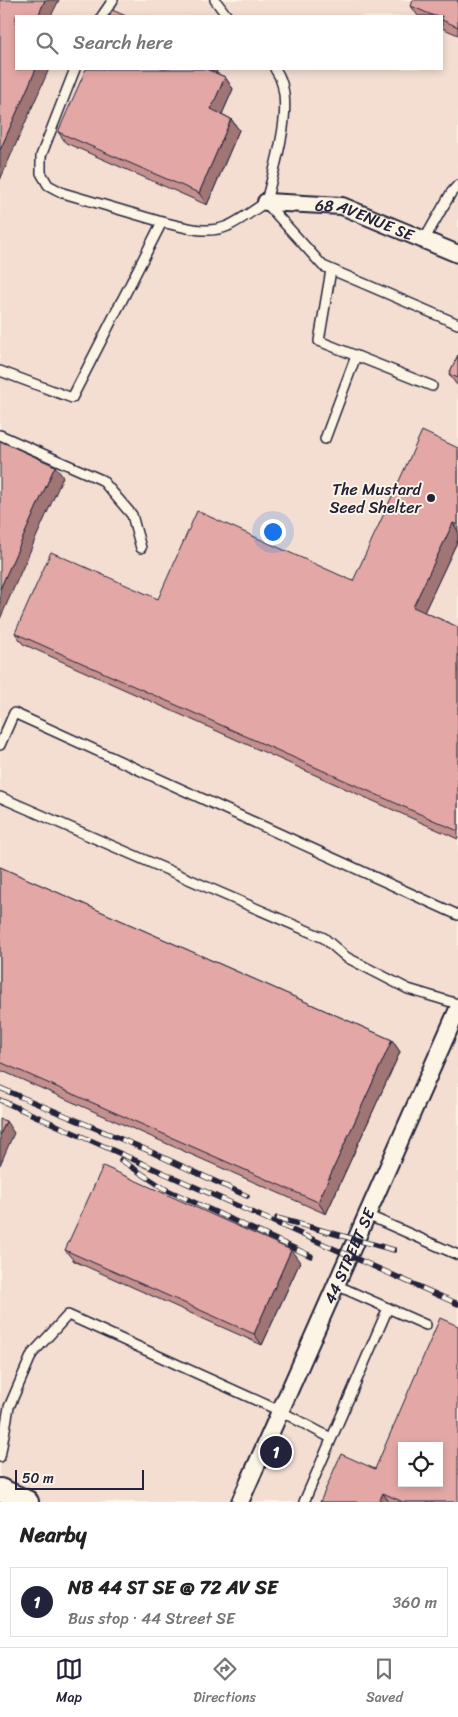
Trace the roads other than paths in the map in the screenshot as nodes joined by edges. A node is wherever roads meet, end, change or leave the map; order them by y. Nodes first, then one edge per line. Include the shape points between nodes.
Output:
1 (113, 0) edge
2 (216, 0) edge
3 (103, 15) edge
4 (226, 15) edge
5 (75, 70) edge
6 (276, 70) edge
7 (458, 185) edge
8 (454, 195) edge
9 (266, 202) junction
10 (162, 222) junction
11 (424, 240) junction
12 (458, 254) edge
13 (331, 270) junction
14 (458, 324) edge
15 (356, 356) junction
16 (0, 371) edge
17 (432, 386) dead end
18 (0, 435) edge
19 (325, 439) dead end
20 (141, 548) dead end
21 (0, 745) edge
22 (0, 796) edge
23 (458, 915) edge
24 (458, 1004) edge
25 (458, 1009) edge
26 (367, 1215) junction
27 (458, 1255) edge
28 (336, 1285) junction
29 (388, 1308) junction
30 (426, 1325) dead end
31 (280, 1411) junction
32 (331, 1438) junction
33 (0, 1457) edge
34 (0, 1490) edge
35 (27, 1502) edge
36 (240, 1502) edge
37 (304, 1502) edge

1 - 3 lane
2 - 4 lane
5 - 10 lane via 41,156 41,173 48,185 63,193
6 - 9 lane via 285,91 285,108 283,131
7 - 8 lane
8 - 11 lane
9 - 10 lane via 229,226 212,230
9 - 11 street, 68 AVENUE SE via 342,206
9 - 13 lane via 323,266
10 - 16 lane via 72,398
11 - 12 street, 68 AVENUE SE
13 - 14 lane
13 - 15 lane via 319,341
15 - 17 lane
15 - 19 lane
18 - 20 lane via 102,480 132,515
21 - 23 lane via 14,713
22 - 24 lane via 324,938 346,957 408,989
25 - 26 street, 44 STREET SE
26 - 27 lane
26 - 28 street, 44 STREET SE
28 - 29 lane
28 - 31 street, 44 STREET SE
29 - 30 lane
29 - 32 lane
31 - 32 lane
31 - 33 lane via 68,1315 32,1354 9,1407
31 - 36 street, 44 STREET SE
32 - 37 lane
34 - 35 street

